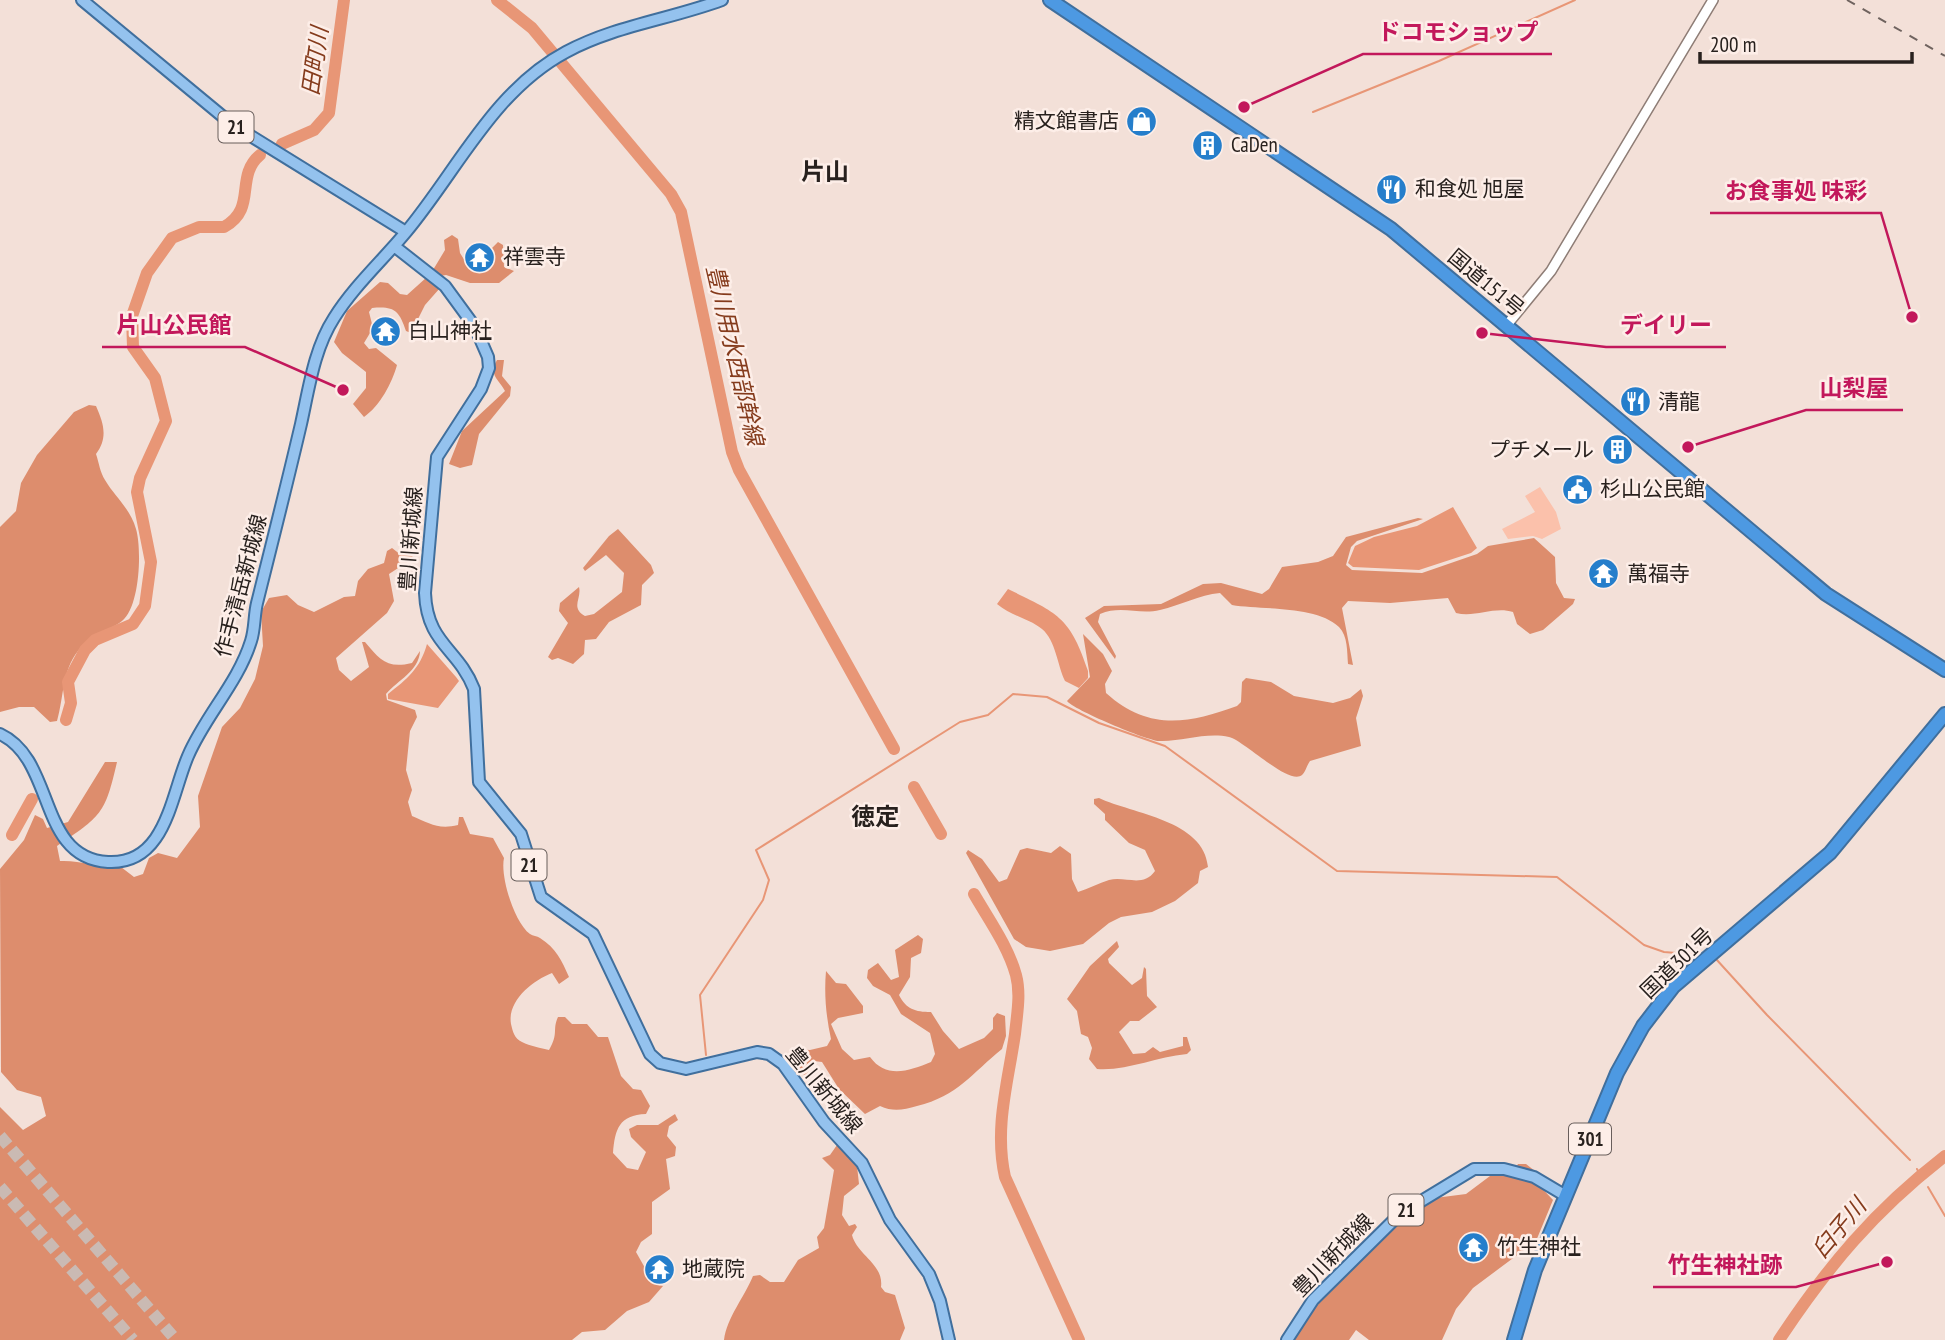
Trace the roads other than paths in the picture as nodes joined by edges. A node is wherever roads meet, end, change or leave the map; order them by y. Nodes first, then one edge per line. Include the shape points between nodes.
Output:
1 (82, 0) edge
2 (722, 0) edge
3 (1050, 0) edge
4 (1713, 0) edge
5 (406, 233) junction
6 (394, 246) junction
7 (1507, 326) junction
8 (1945, 670) edge
9 (1945, 714) edge
10 (0, 734) edge
11 (1566, 1196) junction
12 (949, 1340) edge
13 (1287, 1340) edge
14 (1514, 1340) edge

1 - 5 main road, 21 via 233,125
2 - 5 main road via 604,36 550,62 488,121
3 - 7 highway, 国道151号 via 1357,205
4 - 7 street via 1551,271
5 - 6 main road
6 - 10 main road, 作手清岳新城線 via 345,301 324,336 252,638 237,676 196,737 175,800 149,848 128,860 106,862 72,848 54,821 27,756
6 - 12 main road, 豊川新城線 / 21 via 445,286 475,327 488,357 481,389 437,457 425,593 434,633 474,689 479,782 520,834 541,898 593,934 655,1060 694,1069 763,1052 792,1074 824,1122 862,1163 890,1220 929,1273
7 - 8 highway, 国道151号 via 1826,594
9 - 11 highway, 国道301号 / 301 via 1829,853 1659,1003 1628,1051
11 - 13 main road, 豊川新城線 / 21 via 1534,1177 1504,1169 1474,1169 1400,1214 1313,1300
11 - 14 highway, 国道301号 / 301 via 1535,1270

